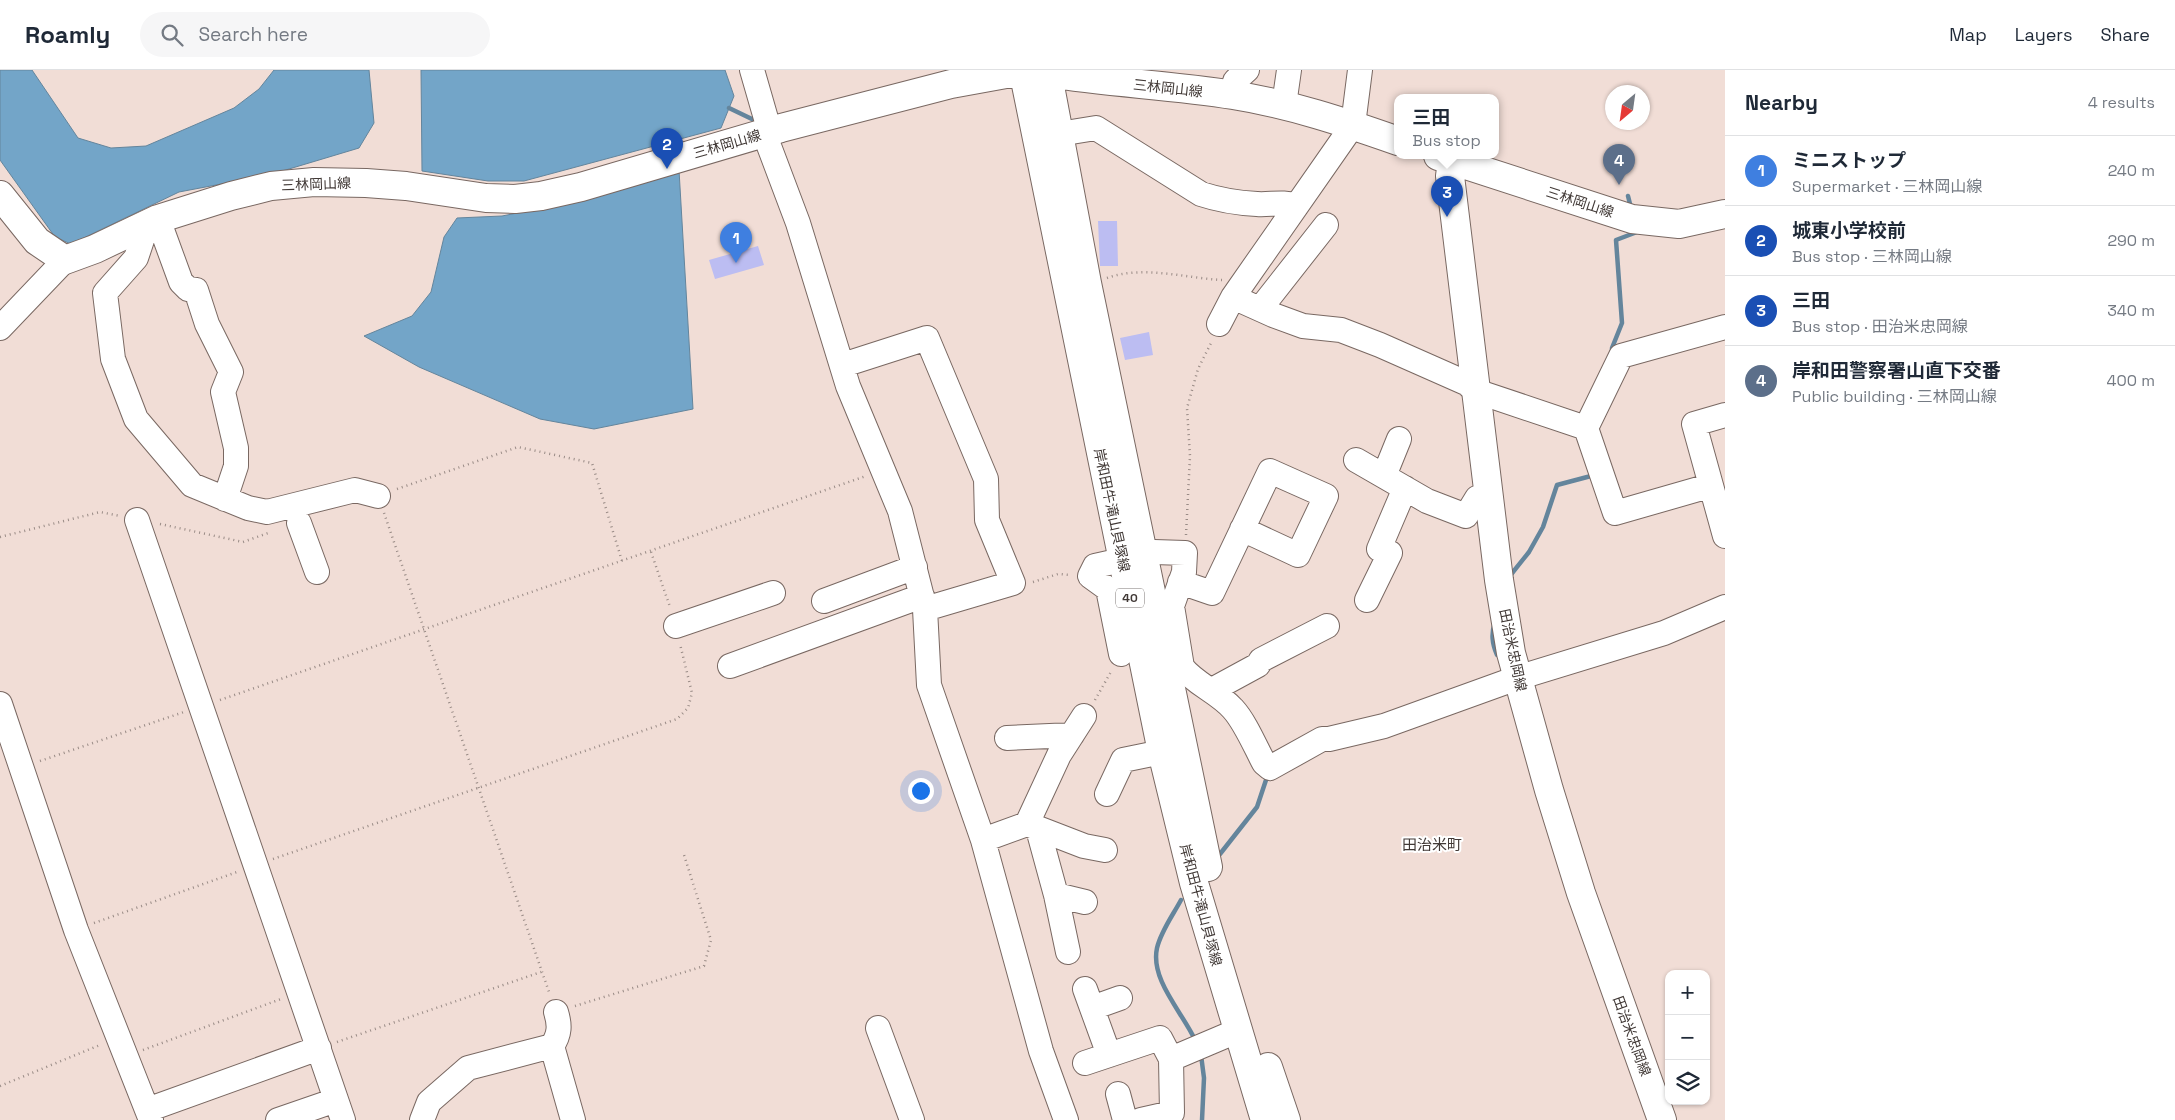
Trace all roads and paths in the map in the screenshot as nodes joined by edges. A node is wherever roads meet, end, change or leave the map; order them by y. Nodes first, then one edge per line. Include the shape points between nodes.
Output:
1 (752, 70) edge
2 (1289, 70) edge
3 (1360, 70) edge
4 (1035, 72) edge
5 (1164, 78) edge
6 (1234, 79) edge
7 (1284, 105) junction
8 (1353, 126) junction
9 (768, 132) junction
10 (1059, 134) junction
11 (1394, 141) edge
12 (1445, 159) edge
13 (1448, 159) edge
14 (0, 195) edge
15 (1296, 206) junction
16 (1725, 214) edge
17 (147, 223) junction
18 (1326, 225) dead end
19 (65, 260) junction
20 (1087, 283) junction
21 (1238, 289) junction
22 (1260, 309) junction
23 (1219, 324) joint
24 (1725, 327) edge
25 (0, 328) edge
26 (843, 364) junction
27 (1476, 391) junction
28 (1725, 415) edge
29 (1586, 428) junction
30 (1399, 439) dead end
31 (1356, 460) dead end
32 (884, 474) junction
33 (1384, 476) junction
34 (1710, 486) junction
35 (1405, 488) junction
36 (1489, 495) junction
37 (378, 496) junction
38 (225, 499) junction
39 (137, 520) junction
40 (299, 523) joint
41 (1242, 529) dead end
42 (1725, 536) edge
43 (0, 537) edge
44 (651, 552) junction
45 (1185, 553) junction
46 (1132, 557) junction
47 (622, 561) junction
48 (914, 567) junction
49 (317, 572) dead end
50 (1090, 576) junction
51 (1180, 582) junction
52 (1013, 584) junction
53 (1367, 600) dead end
54 (824, 602) dead end
55 (924, 602) junction
56 (760, 603) dead end
57 (1725, 607) edge
58 (676, 626) junction
59 (1327, 626) dead end
60 (425, 628) junction
61 (1121, 654) joint
62 (730, 666) dead end
63 (1517, 678) junction
64 (1212, 690) junction
65 (0, 704) edge
66 (202, 706) junction
67 (1078, 726) junction
68 (1007, 738) dead end
69 (1162, 752) junction
70 (20, 768) junction
71 (478, 787) junction
72 (1107, 794) dead end
73 (1032, 827) junction
74 (983, 840) junction
75 (1105, 850) dead end
76 (684, 856) dead end
77 (256, 865) junction
78 (1056, 895) junction
79 (1085, 902) dead end
80 (76, 930) junction
81 (1068, 952) dead end
82 (541, 972) junction
83 (299, 992) junction
84 (1120, 998) dead end
85 (556, 1012) junction
86 (878, 1028) dead end
87 (1237, 1031) junction
88 (552, 1046) junction
89 (122, 1047) junction
90 (319, 1048) junction
91 (1109, 1055) junction
92 (1171, 1059) junction
93 (1085, 1063) dead end
94 (0, 1086) edge
95 (1118, 1094) dead end
96 (339, 1110) edge
97 (149, 1115) edge
98 (278, 1120) edge
99 (422, 1120) edge
100 (573, 1120) edge
101 (912, 1120) edge
102 (1066, 1120) edge
103 (1125, 1120) edge
104 (1141, 1120) edge
105 (1265, 1120) edge
106 (1286, 1120) edge
107 (1662, 1120) edge

1 - 9 street
2 - 7 street
3 - 8 street
4 - 5 main road, 三林岡山線
4 - 9 main road, 三林岡山線 via 951,84
4 - 10 main road, 岸和田牛滝山貝塚線 / 40
4 - 46 main road, 岸和田牛滝山貝塚線 / 40
5 - 6 main road, 三林岡山線
6 - 7 main road, 三林岡山線
7 - 8 main road, 三林岡山線
8 - 11 main road, 三林岡山線
8 - 15 street
9 - 17 main road, 三林岡山線 via 541,196 486,198 406,186 314,182 271,186
9 - 26 street via 769,146 798,223
10 - 15 street via 1096,128 1201,194 1219,200
10 - 20 main road, 岸和田牛滝山貝塚線 / 40
12 - 27 main road, 田治米忠岡線
13 - 16 main road, 三林岡山線 via 1632,219 1679,224
14 - 19 main road via 37,241
15 - 21 street
17 - 19 main road, 三林岡山線
17 - 38 street via 181,282 188,289 196,290 207,324 231,372 223,392 236,448 236,466
17 - 38 street via 136,258 106,293 113,359 136,419 192,485
18 - 22 street via 1308,258
19 - 25 street
20 - 21 path via 1122,273 1162,274
20 - 46 main road, 岸和田牛滝山貝塚線 / 40
21 - 22 street
21 - 23 street
22 - 27 street via 1303,326 1341,330 1466,383
23 - 45 path via 1198,369 1187,408 1190,456
24 - 29 street via 1621,356
26 - 32 street via 848,386
26 - 52 street via 927,338 986,479 988,520
27 - 29 street
27 - 36 main road, 田治米忠岡線
28 - 34 street via 1694,424
29 - 34 street via 1614,514
30 - 33 street
31 - 33 street
32 - 44 path via 869,475
32 - 48 street via 900,511
33 - 35 street
34 - 42 street
35 - 36 street via 1427,501 1466,516 1477,498
35 - 53 street via 1379,549 1390,553
36 - 63 main road, 田治米忠岡線 via 1502,599
37 - 38 street via 355,490 267,512
37 - 47 path via 518,447 592,462
37 - 60 path
39 - 40 path via 243,542
39 - 43 path via 100,512
39 - 66 street
40 - 49 street
41 - 51 street via 1212,593
44 - 47 path
44 - 58 path
45 - 46 street via 1154,552
45 - 51 street
46 - 50 street via 1094,566
46 - 69 main road, 岸和田牛滝山貝塚線 / 40
46 - 106 main road, 岸和田牛滝山貝塚線 / 40 via 1211,880
47 - 60 path
48 - 54 street
48 - 55 street
50 - 52 path via 1058,574 1022,586
50 - 61 street via 1108,588
51 - 64 street via 1172,606 1182,666 1186,673
52 - 55 street
55 - 62 street via 840,635
55 - 74 street via 929,685
56 - 58 street
57 - 63 street via 1664,633
58 - 71 path via 692,693 688,708 677,719
59 - 64 street
60 - 66 path
60 - 71 path
61 - 67 path
63 - 64 street via 1384,726 1322,739 1270,768 1233,709
63 - 107 main road, 田治米忠岡線 via 1581,893
65 - 70 street
66 - 70 path
66 - 77 street
67 - 68 street
67 - 73 street via 1059,755
69 - 72 street via 1123,760
69 - 87 main road, 岸和田牛滝山貝塚線 / 40 via 1194,883
70 - 80 street
71 - 77 path
71 - 82 path
73 - 74 street
73 - 75 street
73 - 78 street
74 - 102 street via 1040,1051
76 - 85 path via 711,940 704,966
77 - 80 path
77 - 83 street
78 - 79 street
78 - 81 street
80 - 89 street
82 - 85 path
82 - 90 path
83 - 89 path
83 - 90 street
84 - 91 street via 1088,998
85 - 88 street via 558,1036
86 - 101 street
87 - 92 street
87 - 105 main road, 岸和田牛滝山貝塚線 / 40
88 - 99 street via 468,1068 429,1102
88 - 100 street
89 - 94 path
89 - 97 street
90 - 96 street
90 - 97 street
91 - 92 street via 1160,1038
91 - 93 street
92 - 104 street via 1172,1113
95 - 103 street
96 - 98 street

